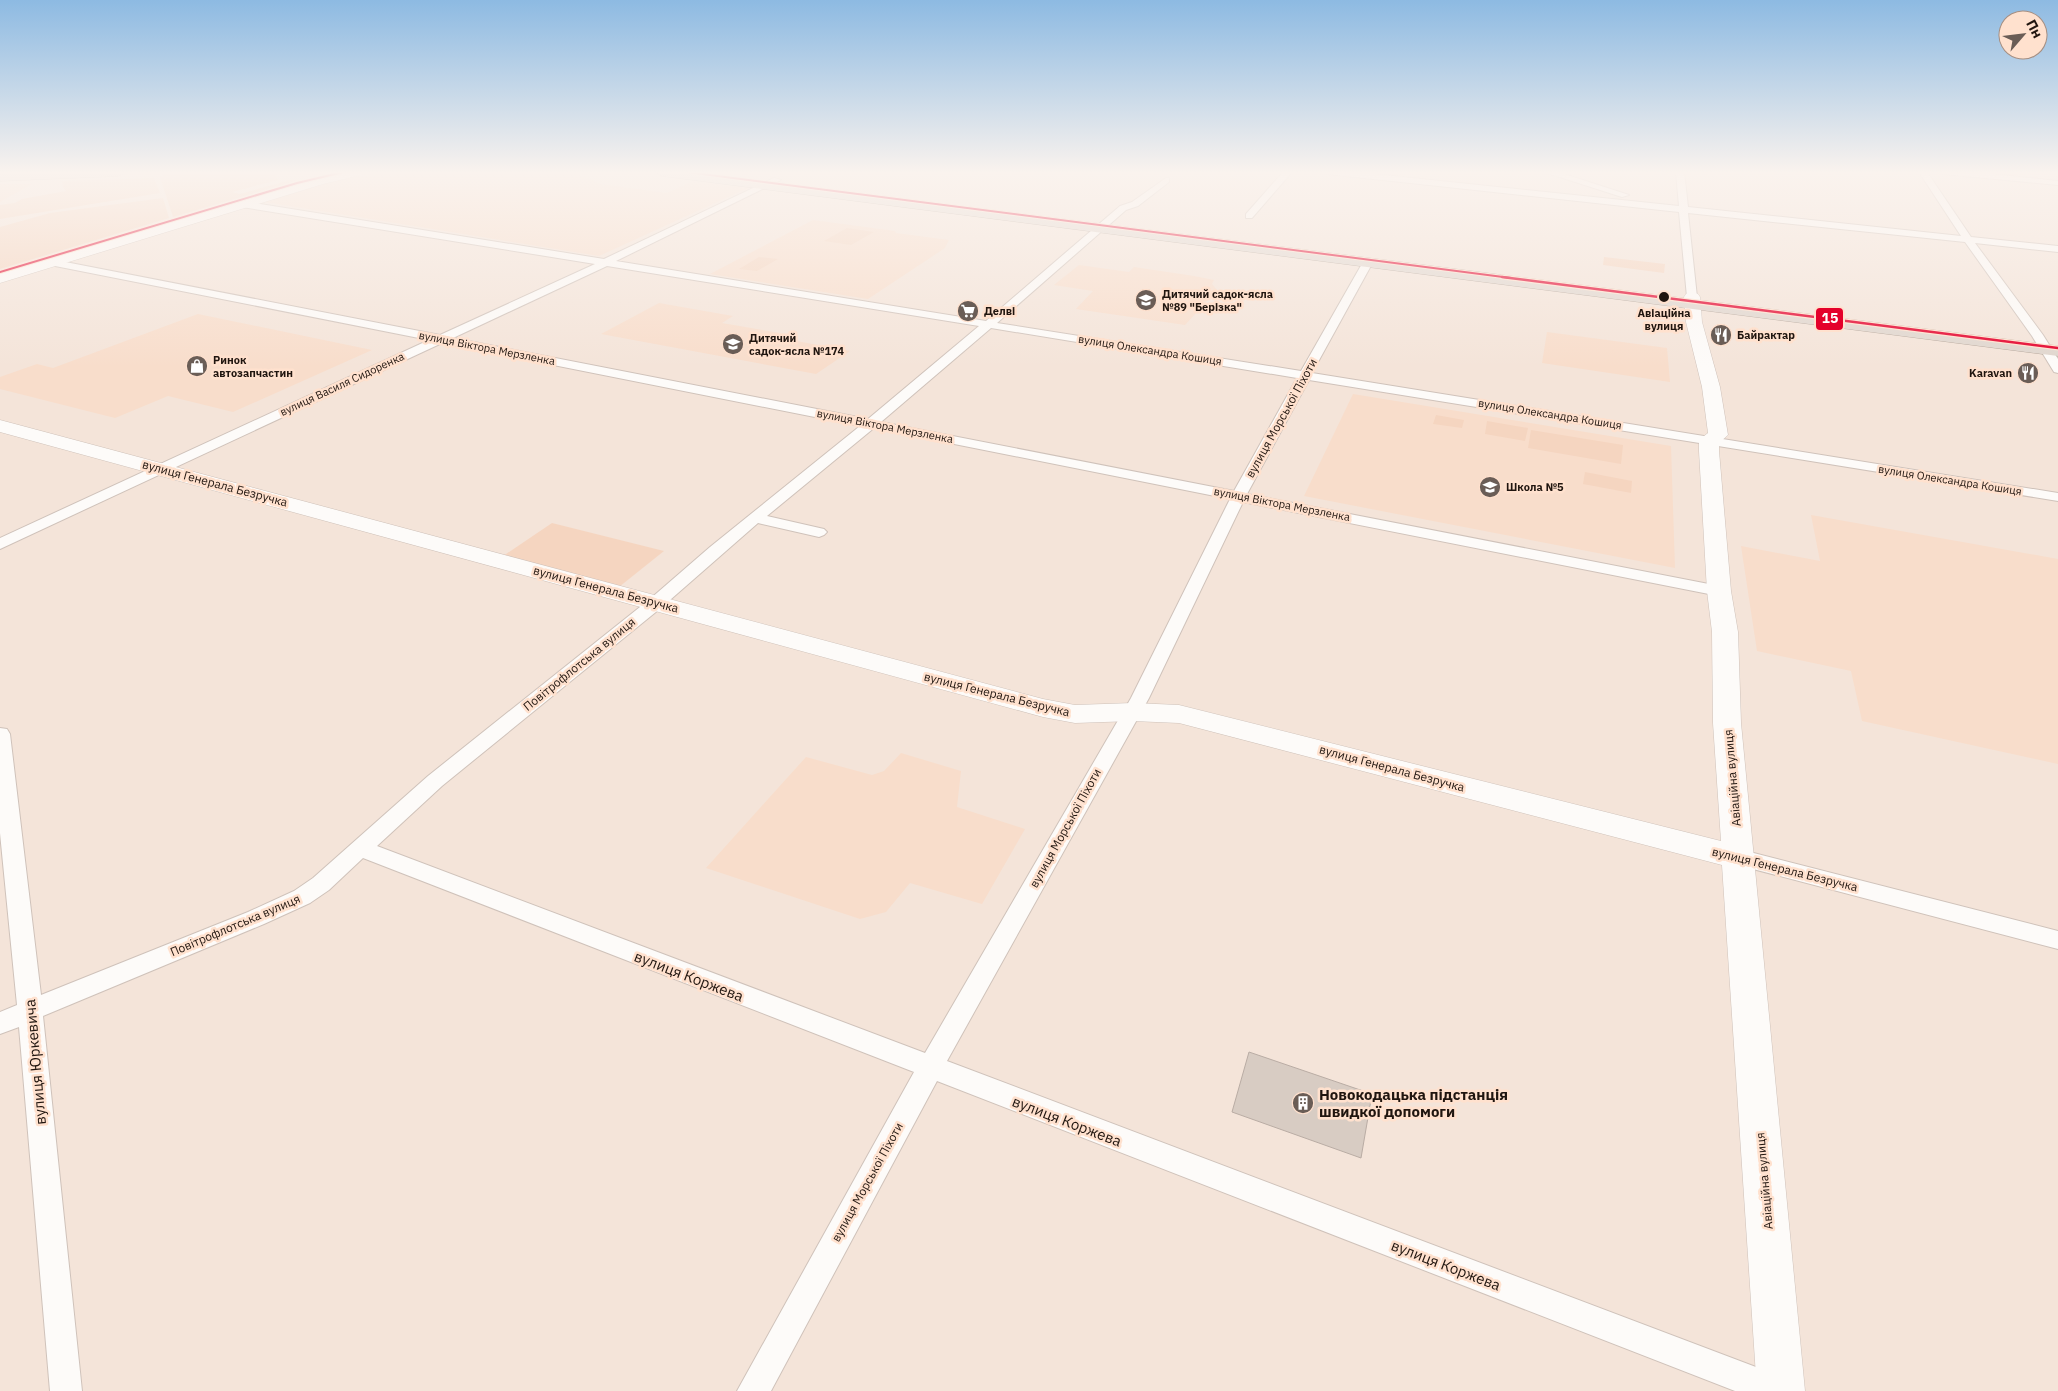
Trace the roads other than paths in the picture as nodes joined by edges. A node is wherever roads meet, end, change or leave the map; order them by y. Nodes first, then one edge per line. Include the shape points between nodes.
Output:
1 (133, 237) edge
2 (447, 237) edge
3 (658, 237) edge
4 (1093, 237) edge
5 (1185, 237) edge
6 (1193, 237) edge
7 (1687, 237) edge
8 (1939, 237) edge
9 (1966, 237) edge
10 (1968, 240) junction
11 (2058, 249) edge
12 (50, 262) junction
13 (604, 262) junction
14 (1368, 262) junction
15 (0, 278) edge
16 (1693, 300) junction
17 (986, 325) junction
18 (441, 338) junction
19 (2050, 346) edge
20 (2058, 369) edge
21 (1305, 374) junction
22 (872, 423) junction
23 (0, 426) edge
24 (1709, 440) junction
25 (163, 469) junction
26 (1239, 495) junction
27 (2058, 497) edge
28 (755, 518) junction
29 (818, 532) dead end
30 (0, 544) edge
31 (1719, 591) junction
32 (656, 603) junction
33 (1133, 712) junction
34 (0, 734) edge
35 (359, 848) junction
36 (1738, 857) junction
37 (2058, 940) edge
38 (30, 1010) junction
39 (0, 1023) edge
40 (930, 1068) junction
41 (66, 1391) edge
42 (753, 1391) edge
43 (1777, 1391) edge
44 (1781, 1391) edge

1 - 12 street
2 - 13 street, вулиця Олександра Кошиця
3 - 13 street, вулиця Василя Сидоренка
4 - 17 street, Повітрофлотська вулиця
5 - 14 highway
6 - 16 highway
7 - 16 street, Авіаційна вулиця
8 - 10 street
9 - 10 street
10 - 11 street
10 - 19 street
12 - 15 street
12 - 18 street, вулиця Віктора Мерзленка
13 - 17 street, вулиця Олександра Кошиця
13 - 18 street, вулиця Василя Сидоренка
14 - 16 highway
14 - 21 street, вулиця Морської Піхоти
16 - 19 highway
16 - 24 street, Авіаційна вулиця via 1694,322 1711,387 1718,435
17 - 21 street, вулиця Олександра Кошиця
17 - 22 street, Повітрофлотська вулиця
18 - 22 street, вулиця Віктора Мерзленка
18 - 25 street, вулиця Василя Сидоренка
19 - 20 street
21 - 24 street, вулиця Олександра Кошиця
21 - 26 street, вулиця Морської Піхоти
22 - 26 street, вулиця Віктора Мерзленка
22 - 28 street, Повітрофлотська вулиця
23 - 25 street, вулиця Генерала Безручка
24 - 27 street, вулиця Олександра Кошиця
24 - 31 street, Авіаційна вулиця
25 - 30 street, вулиця Василя Сидоренка
25 - 32 street, вулиця Генерала Безручка
26 - 31 street, вулиця Віктора Мерзленка
26 - 33 street, вулиця Морської Піхоти
28 - 29 street
28 - 32 street, Повітрофлотська вулиця
31 - 36 street, Авіаційна вулиця via 1725,632 1727,723
32 - 33 street, вулиця Генерала Безручка via 1043,708 1075,714
32 - 35 street, Повітрофлотська вулиця via 474,748
33 - 36 street, вулиця Генерала Безручка via 1189,716
33 - 40 street, вулиця Морської Піхоти via 1110,747
34 - 38 street, вулиця Юркевича
35 - 38 street, Повітрофлотська вулиця via 302,897
35 - 40 street, вулиця Коржева
36 - 37 street, вулиця Генерала Безручка
36 - 44 street, Авіаційна вулиця
38 - 39 street, Повітрофлотська вулиця
38 - 41 street, вулиця Юркевича
40 - 42 street, вулиця Морської Піхоти
40 - 43 street, вулиця Коржева

